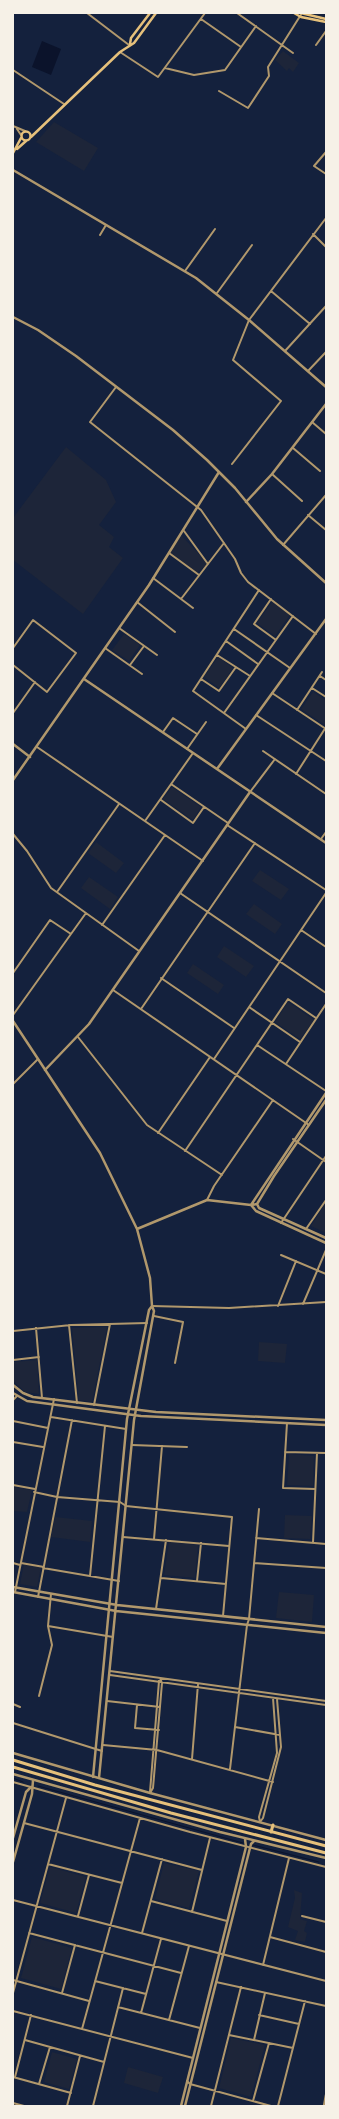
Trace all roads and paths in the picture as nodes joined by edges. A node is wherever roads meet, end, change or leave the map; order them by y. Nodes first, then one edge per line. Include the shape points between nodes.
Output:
1 (87, 13) edge
2 (150, 13) edge
3 (156, 13) edge
4 (205, 13) edge
5 (237, 13) edge
6 (294, 13) edge
7 (301, 14) edge
8 (201, 19) junction
9 (326, 21) edge
10 (256, 26) junction
11 (326, 31) edge
12 (129, 45) junction
13 (316, 45) dead end
14 (283, 46) junction
15 (241, 47) junction
16 (120, 52) junction
17 (294, 53) dead end
18 (165, 68) junction
19 (13, 70) edge
20 (219, 91) dead end
21 (64, 104) junction
22 (13, 126) edge
23 (17, 128) junction
24 (39, 129) junction
25 (27, 132) junction
26 (21, 136) junction
27 (31, 137) junction
28 (26, 141) junction
29 (14, 152) edge
30 (326, 152) edge
31 (13, 170) edge
32 (326, 174) edge
33 (326, 218) edge
34 (106, 224) junction
35 (215, 229) dead end
36 (312, 234) junction
37 (100, 235) dead end
38 (252, 245) dead end
39 (326, 247) edge
40 (185, 271) junction
41 (270, 291) junction
42 (217, 293) junction
43 (326, 306) edge
44 (13, 318) edge
45 (249, 320) junction
46 (310, 324) junction
47 (285, 351) junction
48 (326, 352) edge
49 (308, 371) junction
50 (116, 387) junction
51 (326, 387) edge
52 (326, 404) edge
53 (312, 422) junction
54 (326, 434) edge
55 (294, 448) junction
56 (232, 464) dead end
57 (219, 472) junction
58 (320, 472) dead end
59 (272, 474) junction
60 (326, 494) edge
61 (302, 501) dead end
62 (246, 502) junction
63 (198, 508) junction
64 (308, 515) junction
65 (326, 530) edge
66 (184, 531) junction
67 (224, 542) junction
68 (283, 545) junction
69 (169, 553) junction
70 (208, 564) junction
71 (199, 575) junction
72 (153, 578) junction
73 (326, 583) edge
74 (259, 590) junction
75 (181, 599) junction
76 (271, 599) junction
77 (137, 602) junction
78 (193, 608) dead end
79 (293, 616) junction
80 (326, 619) edge
81 (119, 628) junction
82 (234, 628) junction
83 (175, 632) dead end
84 (316, 634) junction
85 (276, 640) junction
86 (226, 641) junction
87 (144, 646) junction
88 (13, 648) edge
89 (105, 648) junction
90 (267, 652) junction
91 (217, 654) junction
92 (157, 655) dead end
93 (258, 664) junction
94 (13, 665) edge
95 (130, 665) junction
96 (236, 667) junction
97 (290, 668) junction
98 (322, 672) dead end
99 (142, 674) dead end
100 (250, 676) junction
101 (320, 676) junction
102 (201, 678) junction
103 (84, 679) junction
104 (326, 680) edge
105 (35, 682) junction
106 (312, 688) junction
107 (272, 693) junction
108 (326, 697) edge
109 (297, 710) junction
110 (224, 712) junction
111 (13, 713) edge
112 (256, 715) junction
113 (206, 722) dead end
114 (326, 728) edge
115 (246, 729) junction
116 (162, 732) junction
117 (197, 734) junction
118 (13, 744) edge
119 (37, 747) junction
120 (187, 749) junction
121 (263, 751) dead end
122 (311, 751) junction
123 (193, 753) junction
124 (30, 757) junction
125 (275, 759) junction
126 (326, 761) edge
127 (217, 769) junction
128 (296, 774) junction
129 (13, 780) edge
130 (171, 784) junction
131 (250, 792) junction
132 (326, 794) edge
133 (160, 800) junction
134 (119, 804) junction
135 (204, 807) junction
136 (146, 821) junction
137 (228, 824) junction
138 (326, 832) edge
139 (13, 834) edge
140 (165, 835) junction
141 (321, 839) junction
142 (255, 843) junction
143 (326, 843) edge
144 (203, 860) junction
145 (326, 890) edge
146 (57, 892) junction
147 (180, 893) junction
148 (326, 893) edge
149 (206, 911) junction
150 (86, 913) junction
151 (102, 925) junction
152 (301, 930) junction
153 (71, 934) junction
154 (326, 946) edge
155 (139, 951) junction
156 (280, 961) junction
157 (13, 972) edge
158 (161, 978) junction
159 (113, 990) junction
160 (326, 993) edge
161 (326, 1004) edge
162 (249, 1007) junction
163 (141, 1009) junction
164 (13, 1015) edge
165 (316, 1018) junction
166 (13, 1021) edge
167 (272, 1023) junction
168 (234, 1028) junction
169 (78, 1036) junction
170 (300, 1042) junction
171 (257, 1045) junction
172 (210, 1057) junction
173 (38, 1059) junction
174 (214, 1059) junction
175 (286, 1064) junction
176 (45, 1070) junction
177 (236, 1075) junction
178 (13, 1084) edge
179 (326, 1092) edge
180 (273, 1100) junction
181 (326, 1100) edge
182 (305, 1122) junction
183 (309, 1124) junction
184 (158, 1133) junction
185 (293, 1140) junction
186 (298, 1143) junction
187 (185, 1150) junction
188 (326, 1156) edge
189 (325, 1161) edge
190 (222, 1175) junction
191 (207, 1200) junction
192 (326, 1200) edge
193 (258, 1204) junction
194 (251, 1205) junction
195 (283, 1219) junction
196 (281, 1223) junction
197 (137, 1229) junction
198 (306, 1229) junction
199 (326, 1238) edge
200 (326, 1243) edge
201 (326, 1250) edge
202 (281, 1255) dead end
203 (296, 1261) junction
204 (318, 1270) junction
205 (326, 1274) edge
206 (326, 1302) edge
207 (303, 1304) junction
208 (152, 1306) junction
209 (278, 1306) junction
210 (154, 1316) junction
211 (147, 1323) junction
212 (110, 1324) junction
213 (69, 1325) junction
214 (36, 1328) junction
215 (13, 1331) edge
216 (39, 1357) junction
217 (13, 1360) edge
218 (175, 1363) dead end
219 (13, 1385) edge
220 (13, 1393) edge
221 (17, 1396) junction
222 (42, 1398) junction
223 (13, 1400) edge
224 (54, 1400) junction
225 (77, 1403) junction
226 (53, 1404) junction
227 (94, 1405) junction
228 (129, 1409) junction
229 (136, 1410) junction
230 (128, 1414) junction
231 (135, 1415) junction
232 (216, 1415) junction
233 (50, 1417) junction
234 (216, 1419) junction
235 (72, 1420) junction
236 (326, 1420) edge
237 (13, 1421) edge
238 (287, 1423) junction
239 (326, 1425) edge
240 (105, 1426) junction
241 (48, 1428) junction
242 (126, 1429) junction
243 (13, 1442) edge
244 (132, 1445) junction
245 (162, 1446) junction
246 (44, 1447) junction
247 (187, 1447) dead end
248 (286, 1452) junction
249 (317, 1453) junction
250 (326, 1453) edge
251 (13, 1485) edge
252 (315, 1489) junction
253 (35, 1491) junction
254 (57, 1497) junction
255 (97, 1500) junction
256 (120, 1502) junction
257 (126, 1506) junction
258 (156, 1509) junction
259 (259, 1509) dead end
260 (123, 1537) junction
261 (256, 1538) junction
262 (154, 1539) junction
263 (166, 1540) junction
264 (201, 1542) junction
265 (313, 1543) junction
266 (326, 1544) edge
267 (229, 1546) junction
268 (13, 1563) edge
269 (21, 1563) junction
270 (254, 1563) junction
271 (44, 1568) junction
272 (326, 1568) edge
273 (90, 1576) junction
274 (161, 1578) junction
275 (113, 1580) junction
276 (119, 1581) junction
277 (198, 1581) junction
278 (226, 1584) junction
279 (14, 1587) edge
280 (39, 1592) junction
281 (14, 1593) edge
282 (51, 1594) junction
283 (38, 1597) junction
284 (51, 1599) junction
285 (111, 1604) junction
286 (117, 1605) junction
287 (156, 1609) junction
288 (110, 1610) junction
289 (116, 1612) junction
290 (223, 1616) junction
291 (249, 1619) junction
292 (247, 1624) junction
293 (48, 1626) junction
294 (326, 1627) edge
295 (326, 1633) edge
296 (108, 1636) junction
297 (114, 1637) junction
298 (110, 1671) junction
299 (110, 1676) junction
300 (160, 1678) junction
301 (158, 1682) junction
302 (162, 1683) junction
303 (198, 1684) junction
304 (198, 1688) junction
305 (240, 1690) junction
306 (239, 1694) junction
307 (275, 1694) junction
308 (39, 1696) dead end
309 (273, 1698) junction
310 (277, 1699) junction
311 (107, 1701) junction
312 (326, 1701) edge
313 (13, 1704) edge
314 (137, 1704) junction
315 (326, 1705) edge
316 (20, 1707) dead end
317 (157, 1707) junction
318 (160, 1707) junction
319 (13, 1723) edge
320 (235, 1727) junction
321 (155, 1730) junction
322 (159, 1730) junction
323 (277, 1735) junction
324 (280, 1735) junction
325 (102, 1745) junction
326 (96, 1749) junction
327 (154, 1750) junction
328 (157, 1750) junction
329 (102, 1751) junction
330 (13, 1753) edge
331 (192, 1759) junction
332 (13, 1760) edge
333 (13, 1767) edge
334 (230, 1769) junction
335 (13, 1774) edge
336 (93, 1777) junction
337 (99, 1778) junction
338 (33, 1780) junction
339 (269, 1780) junction
340 (13, 1782) edge
341 (273, 1782) junction
342 (31, 1787) junction
343 (150, 1793) junction
344 (66, 1798) junction
345 (140, 1818) junction
346 (260, 1822) junction
347 (23, 1823) junction
348 (272, 1825) junction
349 (57, 1832) junction
350 (271, 1832) junction
351 (13, 1838) edge
352 (210, 1838) junction
353 (244, 1838) junction
354 (326, 1840) edge
355 (255, 1841) junction
356 (326, 1846) edge
357 (246, 1847) junction
358 (250, 1848) junction
359 (131, 1851) junction
360 (326, 1853) edge
361 (289, 1858) junction
362 (326, 1858) edge
363 (162, 1859) junction
364 (13, 1862) edge
365 (48, 1864) junction
366 (326, 1867) edge
367 (202, 1870) junction
368 (89, 1874) junction
369 (122, 1883) junction
370 (13, 1900) edge
371 (151, 1901) junction
372 (37, 1906) junction
373 (192, 1912) junction
374 (78, 1916) junction
375 (302, 1916) dead end
376 (227, 1921) junction
377 (326, 1922) edge
378 (111, 1925) junction
379 (29, 1933) junction
380 (142, 1933) junction
381 (270, 1937) junction
382 (161, 1938) junction
383 (75, 1945) junction
384 (189, 1946) junction
385 (103, 1952) junction
386 (326, 1952) edge
387 (221, 1954) junction
388 (263, 1965) junction
389 (154, 1966) junction
390 (182, 1973) junction
391 (13, 1980) edge
392 (16, 1981) junction
393 (95, 1981) junction
394 (326, 1981) edge
395 (216, 1982) junction
396 (241, 1987) junction
397 (123, 1988) junction
398 (265, 1992) junction
399 (13, 1993) edge
400 (62, 1993) junction
401 (146, 1994) junction
402 (90, 2001) junction
403 (305, 2001) junction
404 (326, 2006) edge
405 (118, 2007) junction
406 (13, 2010) edge
407 (141, 2013) junction
408 (31, 2015) junction
409 (260, 2016) junction
410 (169, 2020) junction
411 (299, 2024) junction
412 (200, 2028) junction
413 (82, 2029) junction
414 (229, 2035) junction
415 (110, 2036) junction
416 (25, 2040) junction
417 (254, 2040) junction
418 (269, 2043) junction
419 (50, 2047) junction
420 (293, 2048) junction
421 (80, 2056) junction
422 (193, 2058) junction
423 (104, 2062) junction
424 (14, 2077) edge
425 (187, 2081) junction
426 (39, 2084) junction
427 (190, 2084) junction
428 (215, 2091) junction
429 (71, 2093) junction
430 (326, 2095) edge
431 (253, 2101) junction
432 (13, 2103) edge
433 (24, 2106) edge
434 (67, 2106) edge
435 (92, 2106) edge
436 (181, 2106) edge
437 (185, 2106) edge
438 (211, 2106) edge
439 (271, 2106) edge
440 (278, 2106) edge
441 (324, 2106) edge

1 - 12 street
2 - 12 main road via 131,38
3 - 12 main road via 134,43
4 - 8 street
5 - 10 street
6 - 7 main road
7 - 9 main road
7 - 14 street
8 - 15 street
8 - 18 street
10 - 14 street
10 - 15 street
11 - 13 street
12 - 16 main road
14 - 17 street
14 - 20 street via 268,67 269,76 248,108
15 - 18 street via 225,70 194,75
16 - 18 street via 158,77
16 - 21 main road
19 - 21 street
21 - 24 main road
22 - 23 street
23 - 25 street
23 - 26 street
24 - 25 main road
24 - 27 main road
25 - 26 main road
25 - 27 main road
26 - 28 main road
26 - 29 main road
27 - 28 main road
28 - 29 main road
30 - 32 street via 314,166
31 - 34 street
33 - 36 street
34 - 37 street
34 - 40 street
35 - 40 street
36 - 39 street
36 - 41 street
38 - 42 street
40 - 42 street
41 - 45 street
41 - 46 street
42 - 45 street
43 - 46 street
44 - 50 street via 38,330
45 - 47 street
45 - 56 street via 233,360 281,401
46 - 47 street
47 - 49 street
48 - 49 street
49 - 51 street
50 - 57 street via 173,430
50 - 63 street via 90,422
52 - 53 street
53 - 54 street
53 - 55 street
55 - 58 street
55 - 59 street
57 - 62 street
57 - 63 street
59 - 61 street
59 - 62 street
60 - 64 street
62 - 68 street
63 - 66 street
63 - 67 street
64 - 65 street
64 - 68 street
66 - 69 street
66 - 70 street
67 - 70 street
67 - 74 street via 241,573
68 - 73 street
69 - 71 street
69 - 72 street
70 - 71 street
71 - 75 street
72 - 75 street
72 - 77 street
74 - 76 street
74 - 82 street
75 - 78 street
76 - 79 street
76 - 85 street via 254,624
77 - 81 street
77 - 83 street
79 - 84 street
79 - 85 street
80 - 84 street
81 - 87 street
81 - 89 street
82 - 86 street
82 - 90 street
84 - 97 street
85 - 90 street
86 - 91 street
86 - 93 street
87 - 92 street
87 - 95 street
88 - 105 street via 33,620 76,653 47,692
89 - 95 street
89 - 103 street
90 - 93 street
90 - 97 street
91 - 96 street
91 - 102 street
93 - 100 street
94 - 105 street
95 - 99 street
96 - 100 street
96 - 102 street via 219,691
97 - 107 street
98 - 101 street
100 - 110 street
101 - 104 street
101 - 106 street
102 - 110 street via 193,691
103 - 116 street
103 - 119 street
105 - 111 street
106 - 108 street
106 - 109 street
107 - 109 street
107 - 112 street
109 - 114 street
110 - 115 street
112 - 115 street
112 - 122 street
113 - 117 street
114 - 122 street
115 - 127 street
116 - 117 street via 173,718
116 - 120 street
117 - 120 street
118 - 124 street
119 - 124 street
119 - 134 street
120 - 123 street
121 - 125 street
122 - 126 street
122 - 128 street
123 - 127 street
123 - 130 street
124 - 129 street
125 - 128 street
125 - 131 street
127 - 131 street
128 - 132 street
130 - 133 street
130 - 135 street
131 - 137 street
131 - 141 street
133 - 135 street via 193,823
133 - 136 street
134 - 136 street
134 - 146 street
135 - 137 street
136 - 140 street
137 - 142 street
137 - 144 street
138 - 141 street
139 - 146 street via 27,850 51,888
140 - 144 street
140 - 151 street
141 - 143 street
142 - 145 street
142 - 149 street
144 - 147 street
146 - 150 street
147 - 149 street
147 - 155 street
148 - 152 street
149 - 156 street
149 - 158 street
150 - 151 street
150 - 153 street
151 - 155 street
152 - 154 street
152 - 156 street
153 - 157 street via 50,920
153 - 164 street
155 - 159 street
156 - 160 street
156 - 162 street
158 - 163 street
158 - 168 street
159 - 163 street
159 - 169 street
161 - 165 street
162 - 167 street
162 - 168 street
163 - 172 street
165 - 167 street via 288,999
165 - 170 street
166 - 173 street
167 - 170 street
167 - 171 street
168 - 174 street
169 - 176 street
169 - 184 street via 147,1126
170 - 175 street
171 - 175 street
171 - 177 street
172 - 174 street
172 - 184 street
173 - 176 street
173 - 178 street
174 - 177 street
175 - 179 street
176 - 197 street via 100,1153
177 - 180 street
177 - 187 street
179 - 182 street
180 - 182 street
180 - 190 street
181 - 183 street
182 - 183 street
182 - 185 street
183 - 186 street
184 - 187 street
185 - 186 street
185 - 194 street
186 - 189 street
186 - 193 street
187 - 190 street
188 - 189 street
189 - 195 street
190 - 191 street
191 - 194 street
191 - 197 street
192 - 198 street
193 - 194 street
193 - 195 street via 259,1208
194 - 196 street via 256,1211
195 - 196 street
195 - 198 street
196 - 200 street
197 - 208 street via 150,1278
198 - 199 street
201 - 204 street
202 - 203 street
203 - 204 street
203 - 209 street
204 - 205 street
204 - 207 street
206 - 207 street
207 - 209 street
208 - 209 street
208 - 210 street
208 - 211 street
210 - 218 street via 183,1322
210 - 229 street
211 - 212 street
211 - 228 street
212 - 213 street
212 - 227 street
213 - 214 street
213 - 225 street
214 - 215 street
214 - 216 street
216 - 217 street
216 - 222 street
219 - 222 street via 23,1393
220 - 221 street
221 - 223 street
221 - 226 street via 27,1401
222 - 224 street
224 - 225 street
224 - 226 street
225 - 227 street
226 - 230 street
226 - 233 street
227 - 228 street
228 - 229 street
228 - 230 street
229 - 231 street
229 - 232 street
230 - 231 street
230 - 242 street
231 - 234 street
231 - 244 street
232 - 234 street
232 - 236 street
233 - 235 street
233 - 241 street
234 - 238 street
235 - 240 street
235 - 254 street
237 - 241 street
238 - 239 street
238 - 248 street
240 - 242 street
240 - 255 street
241 - 246 street
242 - 256 street
243 - 246 street
244 - 245 street
244 - 257 street
245 - 247 street
245 - 258 street
246 - 253 street
248 - 249 street
248 - 252 street via 283,1488
249 - 250 street
249 - 252 street
251 - 253 street
252 - 265 street
253 - 254 street
253 - 269 street
254 - 255 street
254 - 271 street
255 - 256 street
255 - 273 street
256 - 257 street
256 - 275 street
257 - 258 street
257 - 260 street
258 - 262 street
258 - 267 street via 232,1517
259 - 261 street
260 - 262 street
260 - 276 street
261 - 265 street
261 - 270 street
262 - 263 street
263 - 264 street
263 - 274 street
264 - 267 street
264 - 277 street
265 - 266 street
267 - 278 street
268 - 269 street
269 - 271 street
269 - 279 street
270 - 272 street
270 - 291 street
271 - 273 street
271 - 280 street
273 - 275 street
274 - 277 street
274 - 287 street
275 - 276 street
275 - 285 street
276 - 286 street
277 - 278 street
278 - 290 street
279 - 280 street
279 - 281 street
280 - 282 street
280 - 283 street
281 - 283 street
282 - 284 street
282 - 285 street
283 - 284 street
284 - 288 street
284 - 293 street
285 - 286 street
285 - 288 street
286 - 287 street
286 - 289 street
287 - 290 street
288 - 289 street
288 - 296 street
289 - 292 street
289 - 297 street
290 - 291 street
291 - 292 street
291 - 294 street
292 - 295 street
292 - 305 street
293 - 296 street
293 - 308 street via 52,1645
296 - 297 street
296 - 326 street
297 - 298 street
298 - 299 street
298 - 300 street
299 - 301 street
299 - 311 street
300 - 301 street
300 - 302 street
300 - 303 street
301 - 302 street
301 - 317 street
302 - 304 street
302 - 318 street
303 - 304 street
303 - 305 street
304 - 306 street
304 - 331 street
305 - 306 street
305 - 307 street
306 - 309 street
306 - 320 street
307 - 309 street
307 - 310 street
307 - 312 street
309 - 310 street
309 - 323 street
310 - 315 street
310 - 324 street
311 - 314 street
311 - 325 street
313 - 316 street
314 - 317 street
314 - 321 street via 135,1728
317 - 318 street
317 - 321 street
318 - 322 street
319 - 326 street
320 - 323 street
320 - 334 street
321 - 322 street
321 - 327 street
322 - 328 street
323 - 324 street
323 - 339 street via 277,1753
324 - 341 street via 280,1755
325 - 327 street
325 - 329 street
326 - 329 street
326 - 336 street
327 - 328 street
327 - 343 street
328 - 331 street
328 - 343 street via 153,1788
329 - 337 street
330 - 336 street
331 - 334 street
332 - 350 highway via 95,1785
333 - 360 highway via 171,1813
334 - 339 street
335 - 338 street
336 - 337 street
337 - 343 street
338 - 342 street
338 - 353 street
339 - 341 street
339 - 346 street via 259,1817
340 - 342 street
341 - 346 street
342 - 344 street
342 - 347 street via 32,1794
342 - 351 street via 26,1792
343 - 346 street
344 - 345 street
344 - 349 street
345 - 352 street
345 - 359 street
346 - 348 street
347 - 349 street
347 - 364 street
348 - 350 highway
348 - 354 street
349 - 359 street
349 - 365 street
350 - 356 highway
352 - 357 street
352 - 367 street
353 - 355 street
353 - 357 street
355 - 358 street
355 - 362 street
357 - 358 street
357 - 376 street
358 - 361 street
358 - 387 street
359 - 363 street
359 - 369 street
361 - 366 street
361 - 381 street
363 - 367 street
363 - 371 street
365 - 368 street
365 - 372 street
367 - 373 street
368 - 369 street
368 - 374 street
369 - 378 street
370 - 372 street
371 - 373 street
371 - 380 street
372 - 374 street
372 - 379 street
373 - 376 street
374 - 378 street
375 - 377 street
376 - 387 street
378 - 380 street
378 - 385 street
379 - 383 street
379 - 392 street
380 - 382 street
381 - 386 street
381 - 388 street
382 - 384 street
382 - 389 street
383 - 385 street
383 - 400 street
384 - 387 street
384 - 390 street
385 - 389 street
385 - 393 street
387 - 388 street
387 - 395 street
387 - 412 street
388 - 394 street
389 - 390 street
389 - 401 street
390 - 410 street
391 - 392 street
392 - 399 street
392 - 400 street
393 - 397 street
393 - 402 street
395 - 396 street
395 - 427 street
396 - 398 street
396 - 414 street
397 - 401 street
397 - 405 street
398 - 403 street
398 - 409 street
400 - 402 street
401 - 407 street
402 - 413 street
403 - 404 street
403 - 411 street
405 - 407 street
405 - 415 street
406 - 408 street
407 - 410 street
408 - 413 street
408 - 416 street
409 - 411 street
409 - 417 street
410 - 412 street
411 - 420 street
412 - 422 street
413 - 415 street
414 - 417 street
414 - 428 street
415 - 422 street
415 - 423 street
416 - 419 street
416 - 424 street
417 - 418 street
418 - 420 street
418 - 431 street
419 - 421 street
419 - 426 street
420 - 440 street
421 - 423 street
421 - 429 street
422 - 425 street
423 - 435 street
424 - 426 street
425 - 427 street
425 - 436 street
426 - 429 street
427 - 428 street
427 - 437 street
428 - 431 street
428 - 438 street
429 - 434 street
430 - 441 street
431 - 439 street
432 - 433 street

